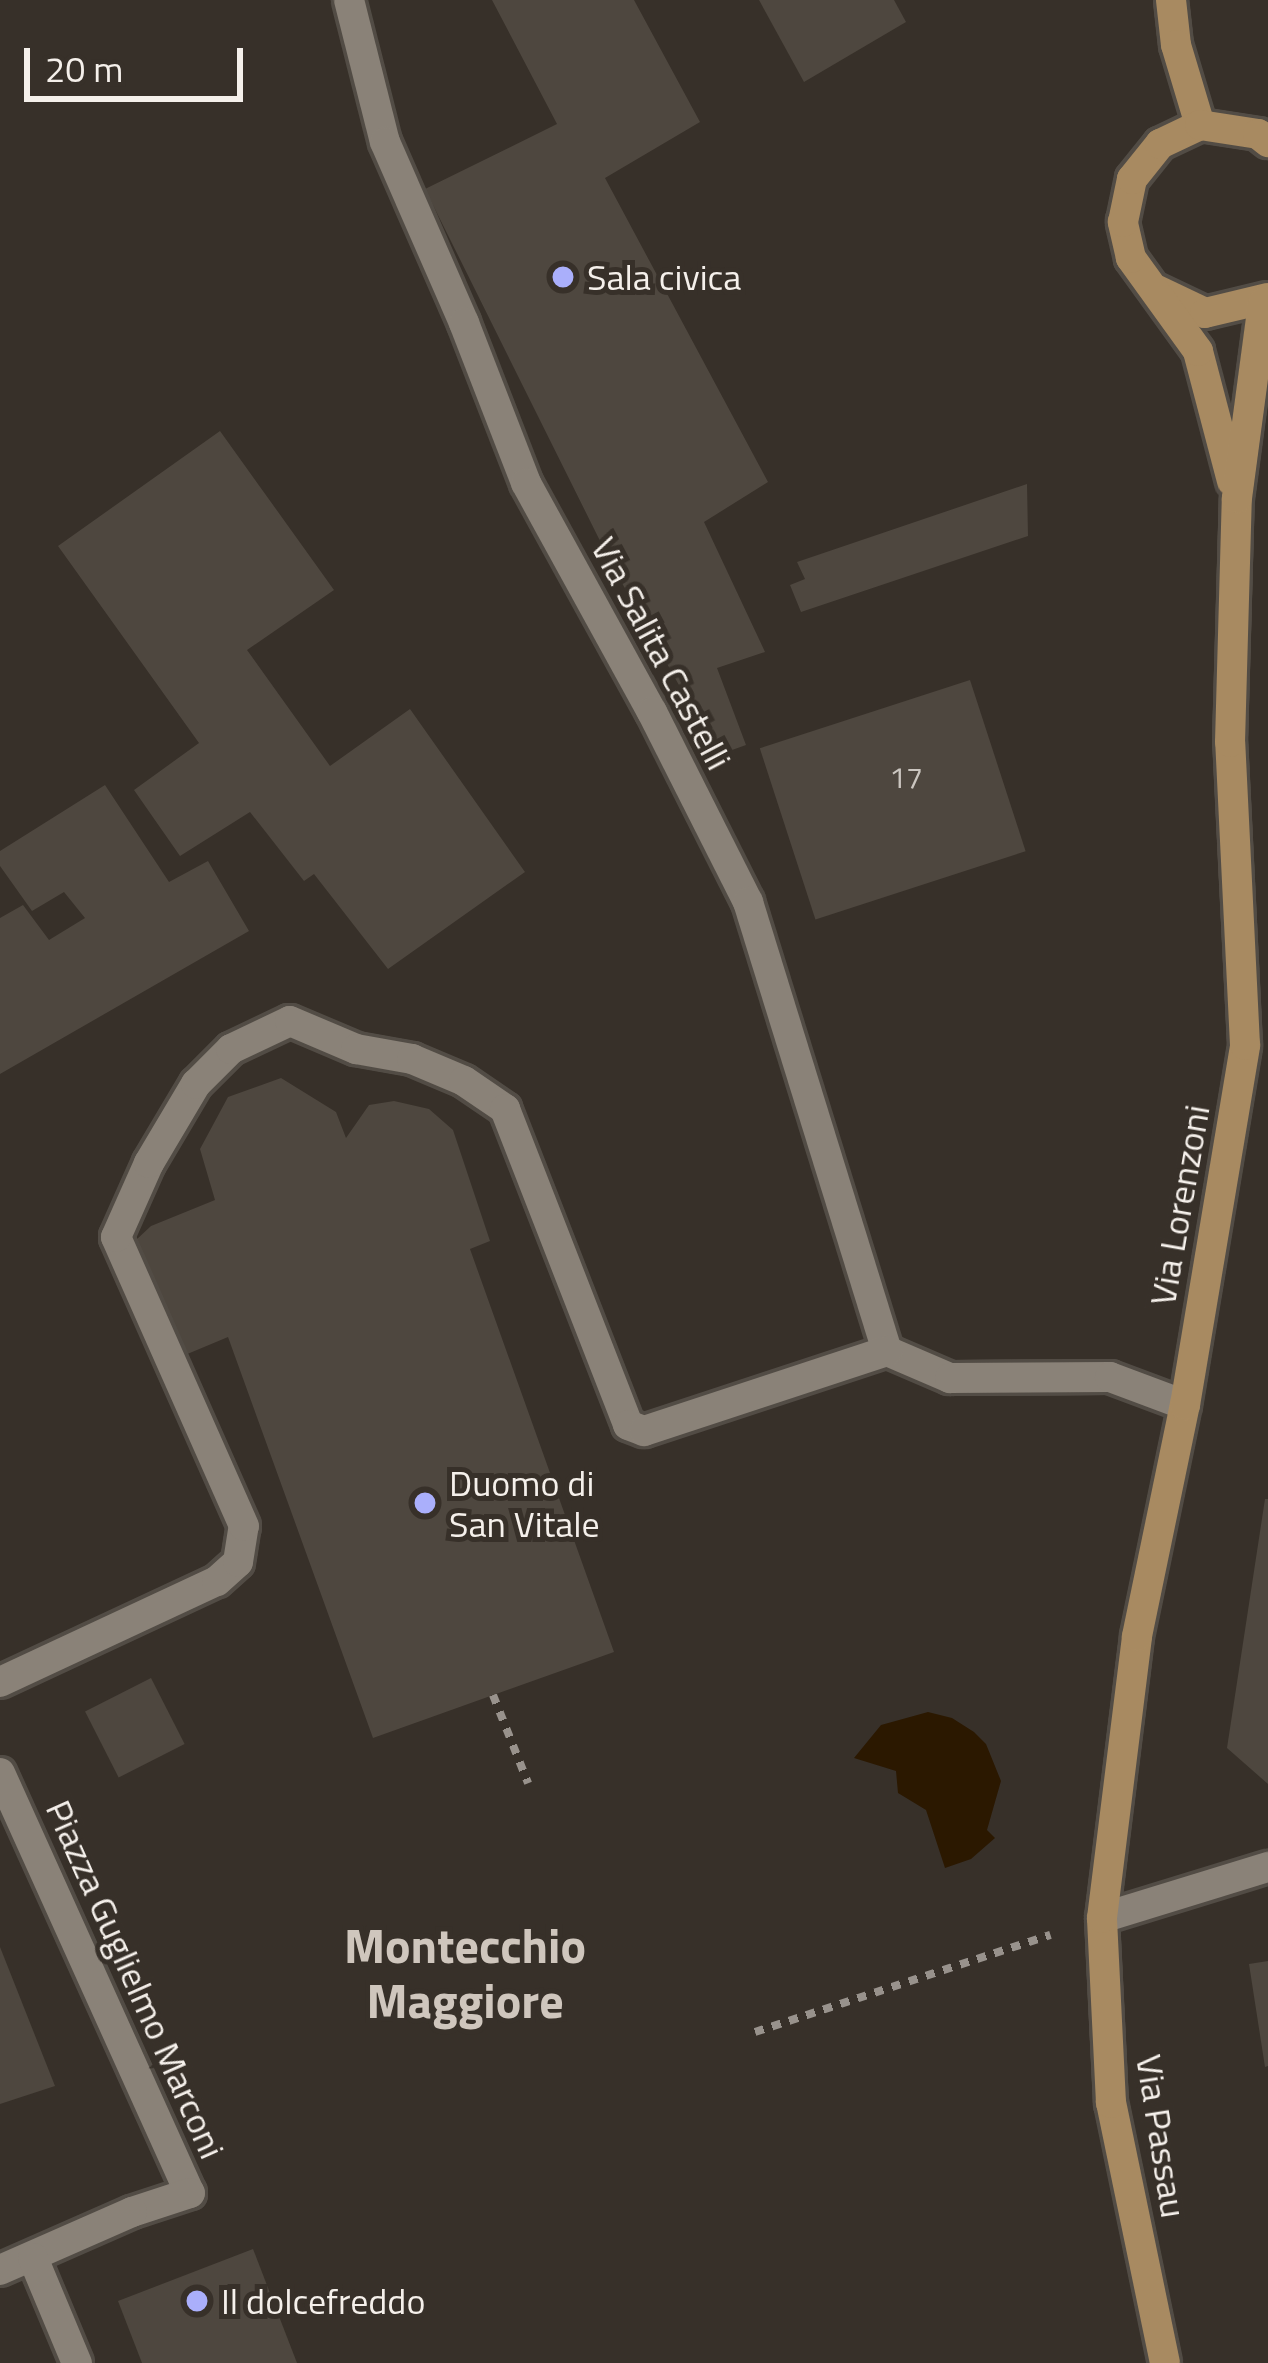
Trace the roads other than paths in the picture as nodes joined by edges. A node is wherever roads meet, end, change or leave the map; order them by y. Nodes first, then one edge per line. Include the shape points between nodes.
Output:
1 (349, 0) edge
2 (1172, 0) edge
3 (1200, 125) junction
4 (1265, 136) edge
5 (1152, 287) junction
6 (1266, 300) edge
7 (1237, 498) junction
8 (887, 1351) junction
9 (1185, 1405) junction
10 (0, 1682) edge
11 (0, 1773) edge
12 (1268, 1867) edge
13 (1102, 1918) junction
14 (33, 2258) junction
15 (0, 2270) edge
16 (77, 2363) edge
17 (1165, 2363) edge

1 - 8 street, Via Salita Castelli via 385,142 526,483 748,902
2 - 3 street
3 - 4 street
3 - 5 street, Via Lorenzoni via 1160,144 1132,178 1123,222 1132,258
5 - 6 street via 1204,313
5 - 7 street, Via Lorenzoni via 1198,351
6 - 7 street, Via Lorenzoni
7 - 9 street, Via Lorenzoni via 1230,742 1245,1045
8 - 9 street via 950,1378 1110,1377
8 - 10 street via 644,1431 628,1425 505,1109 412,1059 356,1049 290,1021 232,1049 196,1084 116,1237 244,1526 238,1562 217,1581
9 - 13 street, Via Lorenzoni via 1137,1636
11 - 14 street, Piazza Guglielmo Marconi via 190,2193
12 - 13 street
13 - 17 street, Via Passau via 1111,2103
14 - 15 street
14 - 16 street

